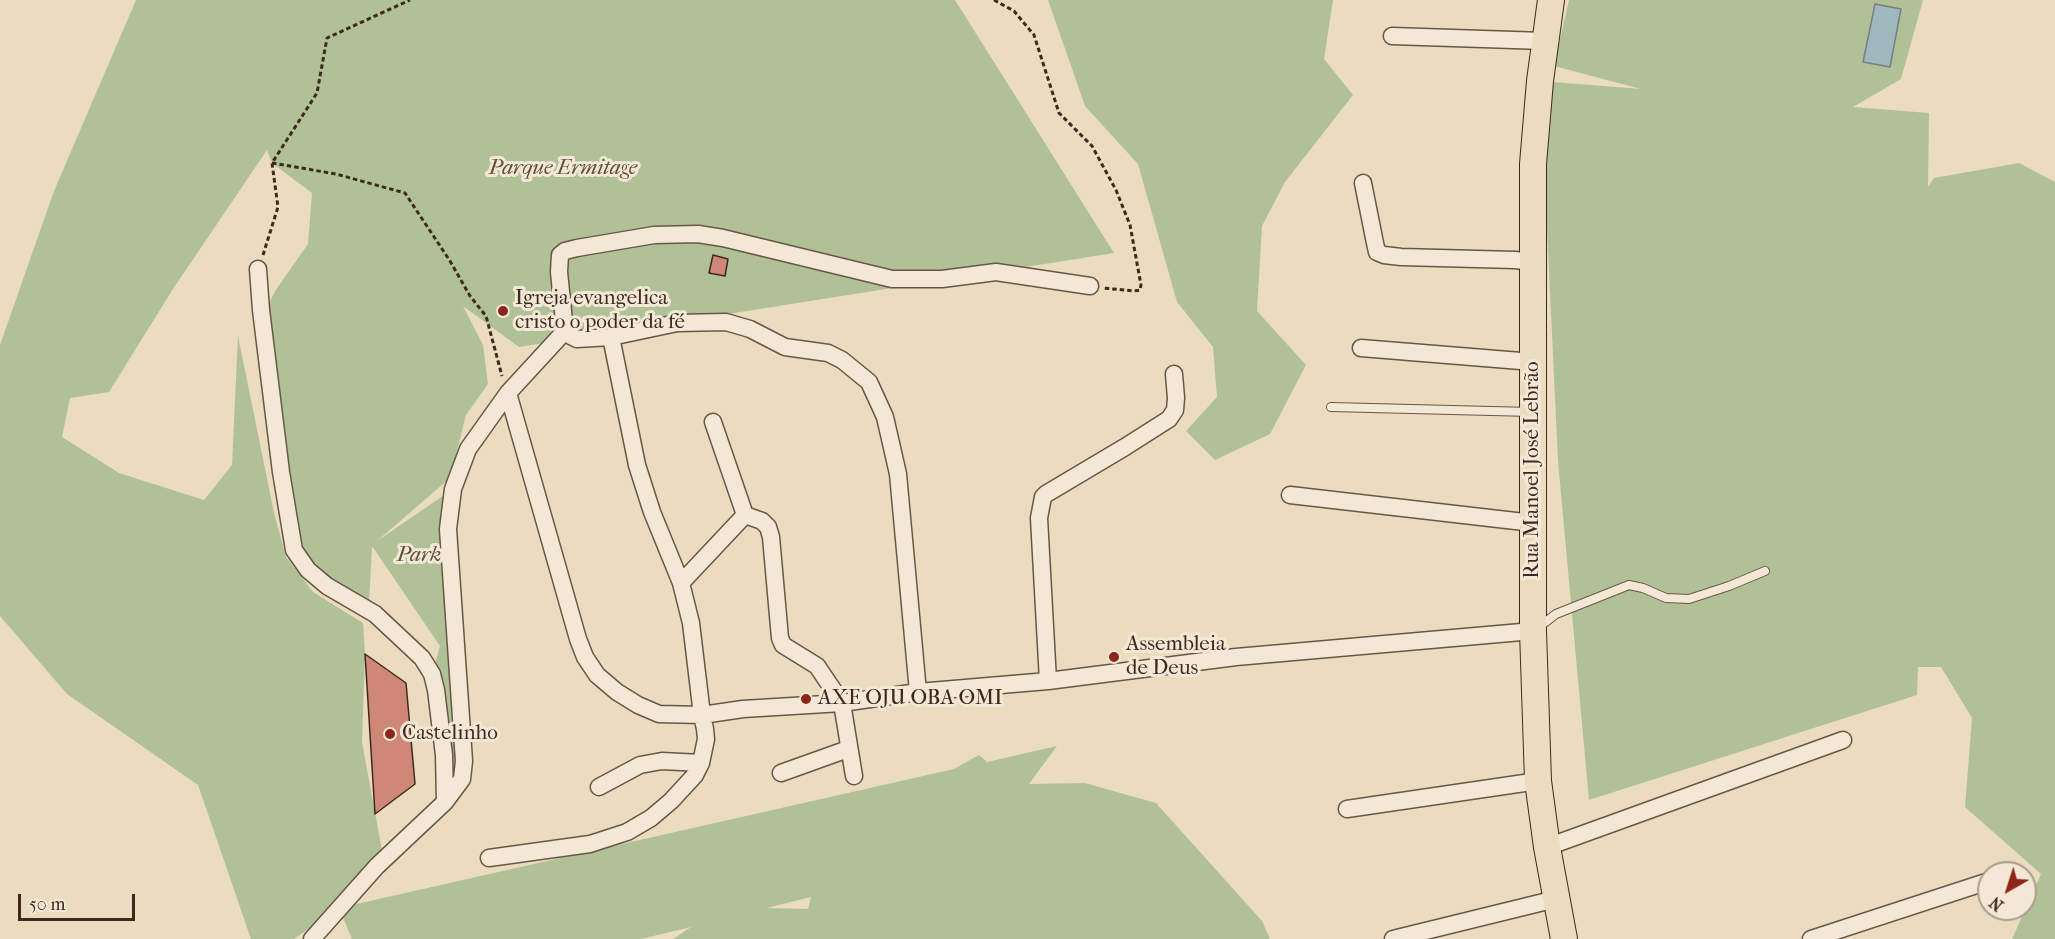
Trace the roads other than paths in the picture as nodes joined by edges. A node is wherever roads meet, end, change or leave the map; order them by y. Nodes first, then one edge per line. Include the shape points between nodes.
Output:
1 (1551, 0) edge
2 (1392, 36) dead end
3 (1545, 41) junction
4 (1363, 183) dead end
5 (1532, 262) junction
6 (258, 269) road end
7 (1090, 286) road end
8 (565, 331) junction
9 (610, 337) junction
10 (1360, 348) dead end
11 (1533, 362) junction
12 (1174, 374) dead end
13 (508, 393) junction
14 (1331, 407) dead end
15 (1532, 412) junction
16 (713, 422) dead end
17 (1290, 495) dead end
18 (745, 515) junction
19 (1533, 523) junction
20 (1765, 571) dead end
21 (681, 583) junction
22 (1533, 631) junction
23 (1048, 681) junction
24 (918, 692) junction
25 (842, 703) junction
26 (702, 715) junction
27 (1843, 740) dead end
28 (848, 749) junction
29 (701, 763) junction
30 (781, 773) dead end
31 (854, 776) dead end
32 (1538, 782) junction
33 (599, 787) dead end
34 (445, 802) junction
35 (1347, 809) dead end
36 (1547, 847) junction
37 (489, 858) dead end
38 (1977, 885) edge
39 (1556, 899) junction
40 (312, 939) edge
41 (1393, 939) edge
42 (1564, 939) edge
43 (1811, 939) edge

1 - 3 main road, Rua Manoel José Lebrão
2 - 3 street
3 - 5 main road, Rua Manoel José Lebrão via 1533,164
4 - 5 street via 1377,252 1401,257
5 - 11 main road, Rua Manoel José Lebrão
6 - 34 street via 294,550 308,570 327,586 375,614 422,658 432,674 444,756
7 - 8 street via 996,272 942,279 892,279 723,238 654,235 577,248 560,255
8 - 9 street via 578,339
8 - 13 street
9 - 21 street via 637,465
9 - 24 street via 677,323 726,322 785,347 828,353 869,382 885,417 898,474
10 - 11 street
11 - 15 main road, Rua Manoel José Lebrão
12 - 23 street via 1175,410 1169,419 1043,497 1039,518
13 - 26 street via 585,657 597,675 638,705 659,714
13 - 34 street via 468,448 453,489 448,529 465,761 462,779
14 - 15 lane
15 - 19 main road, Rua Manoel José Lebrão
16 - 18 street
17 - 19 street
18 - 21 street
18 - 25 street via 762,521 771,537 783,645 817,666
19 - 22 main road, Rua Manoel José Lebrão
20 - 22 lane via 1700,596 1677,600 1629,585 1556,614
21 - 26 street via 691,623
22 - 23 street via 1236,657
22 - 32 main road, Rua Manoel José Lebrão
23 - 24 street
24 - 25 street
25 - 26 street
25 - 28 street
26 - 29 street via 706,739
27 - 36 street
28 - 30 street
28 - 31 street
29 - 33 street via 662,761 640,765
29 - 37 street via 695,776 671,801 627,832 590,844
32 - 35 street
32 - 36 main road, Rua Manoel José Lebrão
34 - 40 street via 376,866
36 - 39 main road, Rua Manoel José Lebrão
38 - 43 street
39 - 41 street
39 - 42 main road, Rua Manoel José Lebrão

